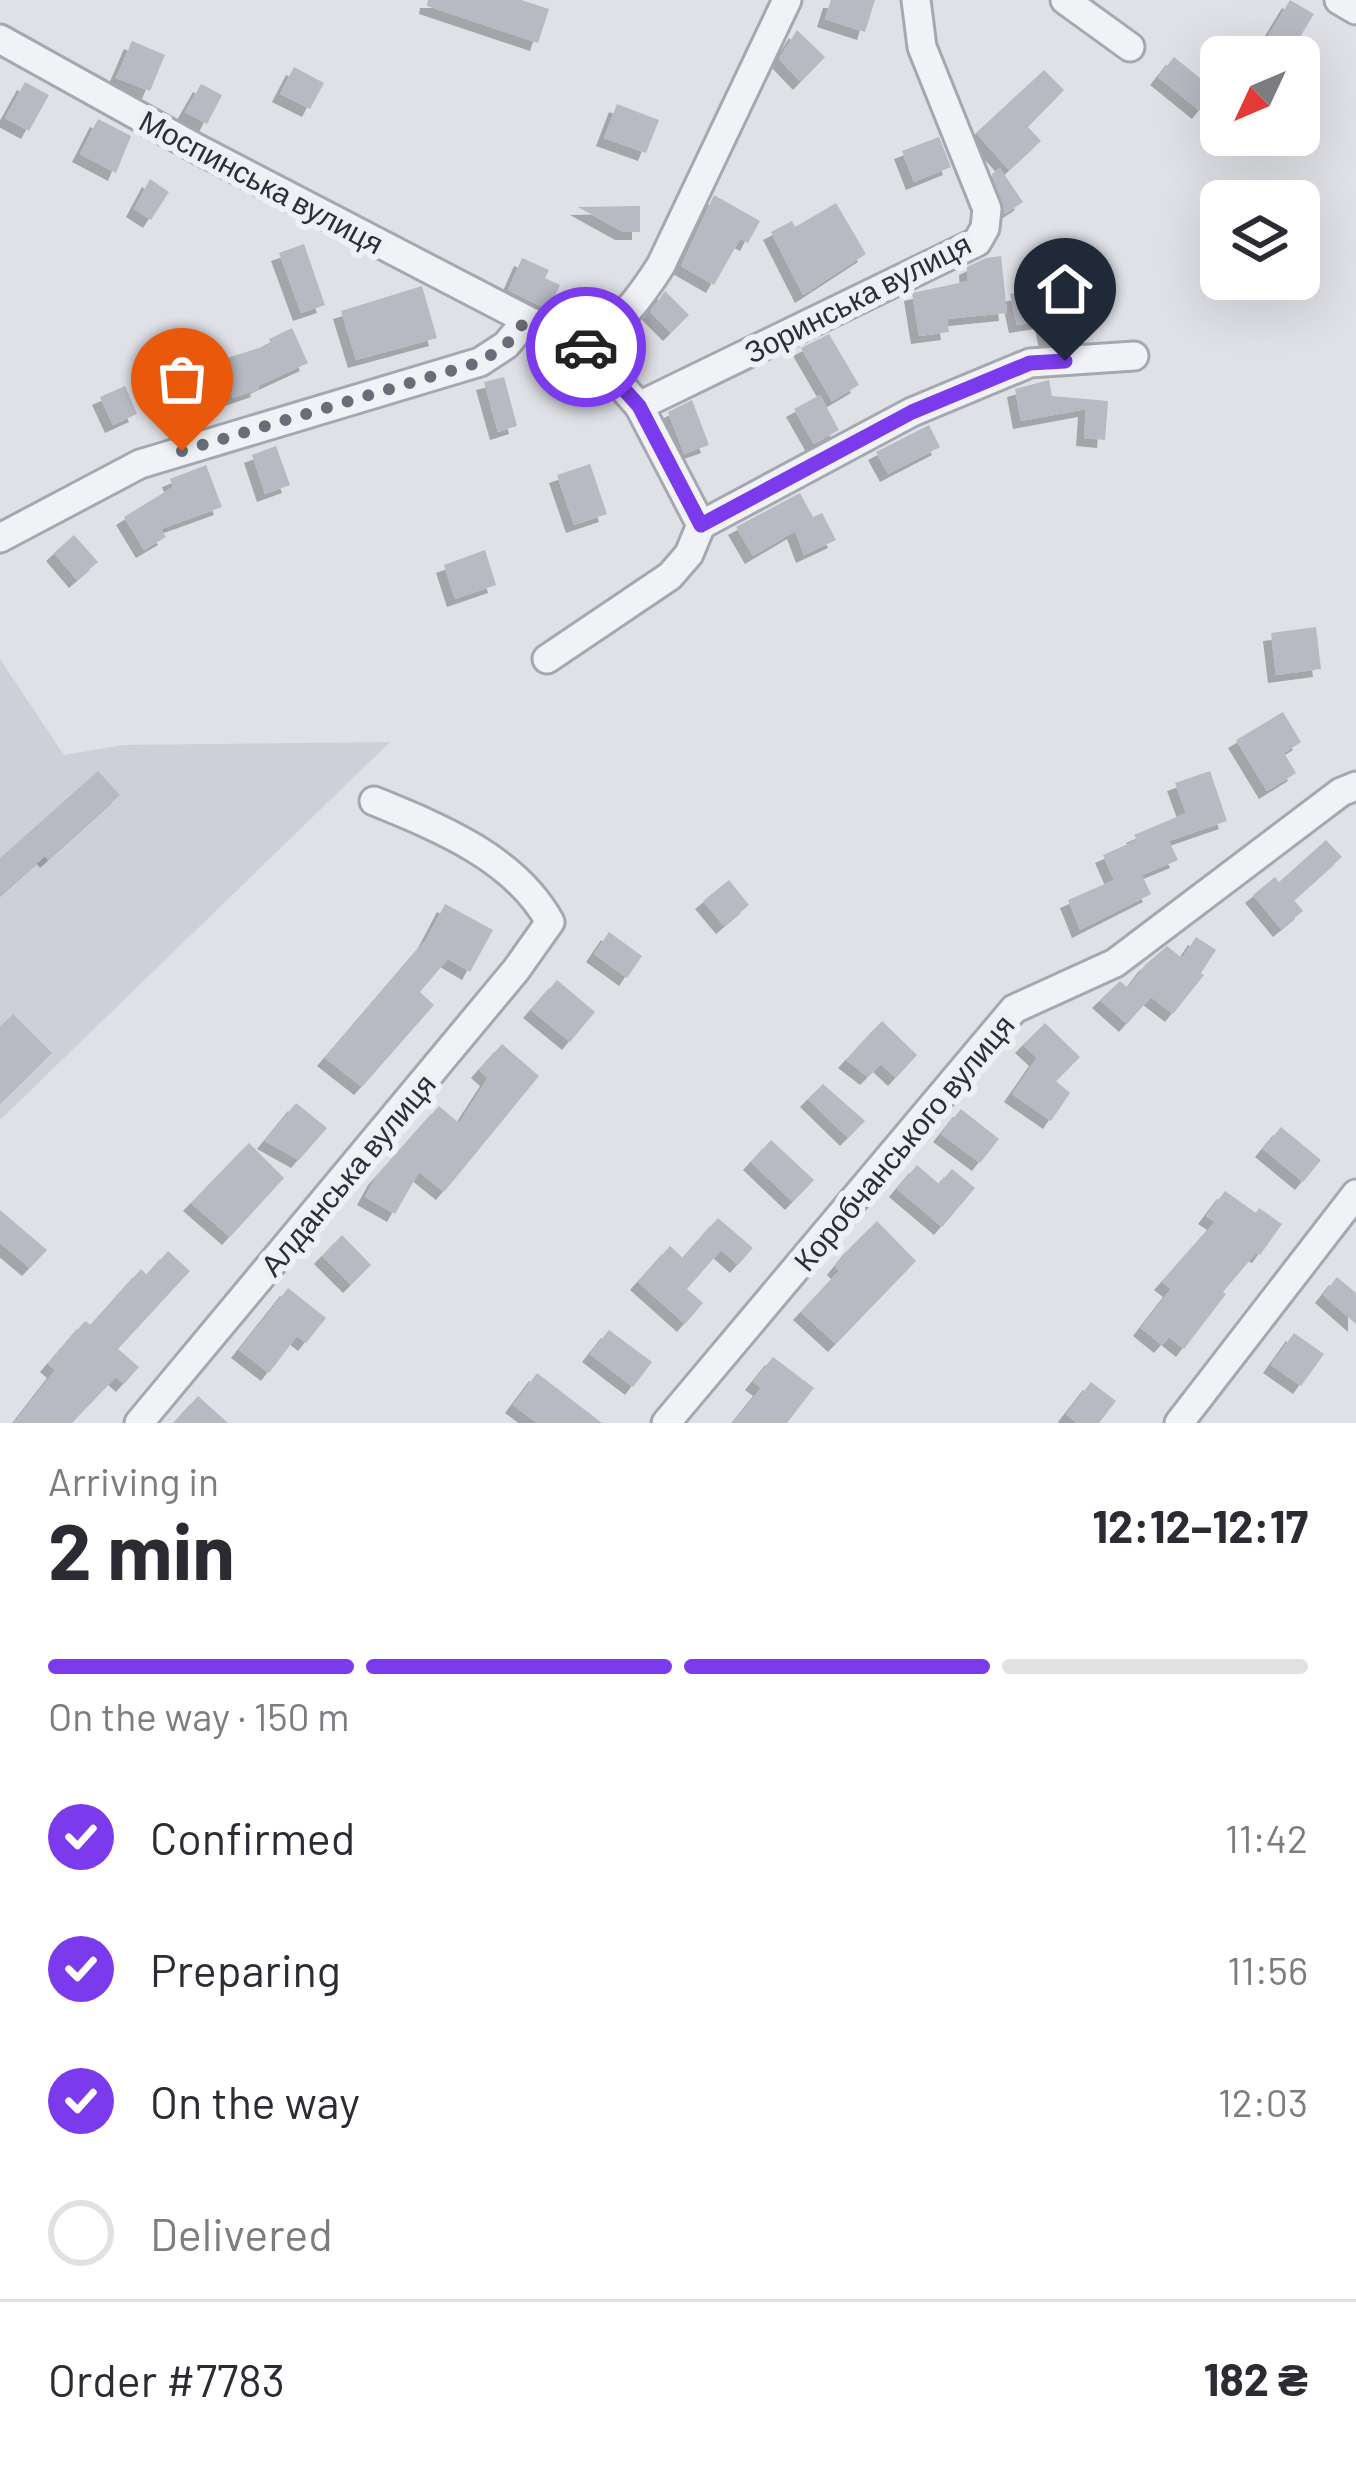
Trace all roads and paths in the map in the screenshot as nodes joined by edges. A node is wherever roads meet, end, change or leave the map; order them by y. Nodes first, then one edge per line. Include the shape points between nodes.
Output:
1 (787, 0) edge
2 (916, 0) edge
3 (1064, 0) edge
4 (1339, 0) edge
5 (1356, 10) edge
6 (0, 39) edge
7 (1130, 47) dead end
8 (526, 320) junction
9 (587, 347) junction
10 (1134, 356) dead end
11 (639, 406) junction
12 (701, 525) junction
13 (0, 538) edge
14 (547, 659) dead end
15 (1356, 785) edge
16 (374, 801) dead end
17 (1356, 1194) edge
18 (139, 1423) edge
19 (666, 1423) edge
20 (1179, 1423) edge

1 - 9 street via 661,265 637,303
2 - 11 street, Зоринська вулиця via 922,46 987,208 976,242
3 - 7 street
4 - 5 street
6 - 8 street, Моспинська вулиця
8 - 9 street, Моспинська вулиця
8 - 13 street via 480,362 140,464
9 - 11 street, Моспинська вулиця
10 - 12 street via 1030,363 912,412
11 - 12 street, Моспинська вулиця
12 - 14 street via 670,576
15 - 19 street, Коробчанського вулиця via 1114,963 1014,1010
16 - 18 street, Алданська вулиця via 441,828 506,870 534,893 550,922
17 - 20 street

